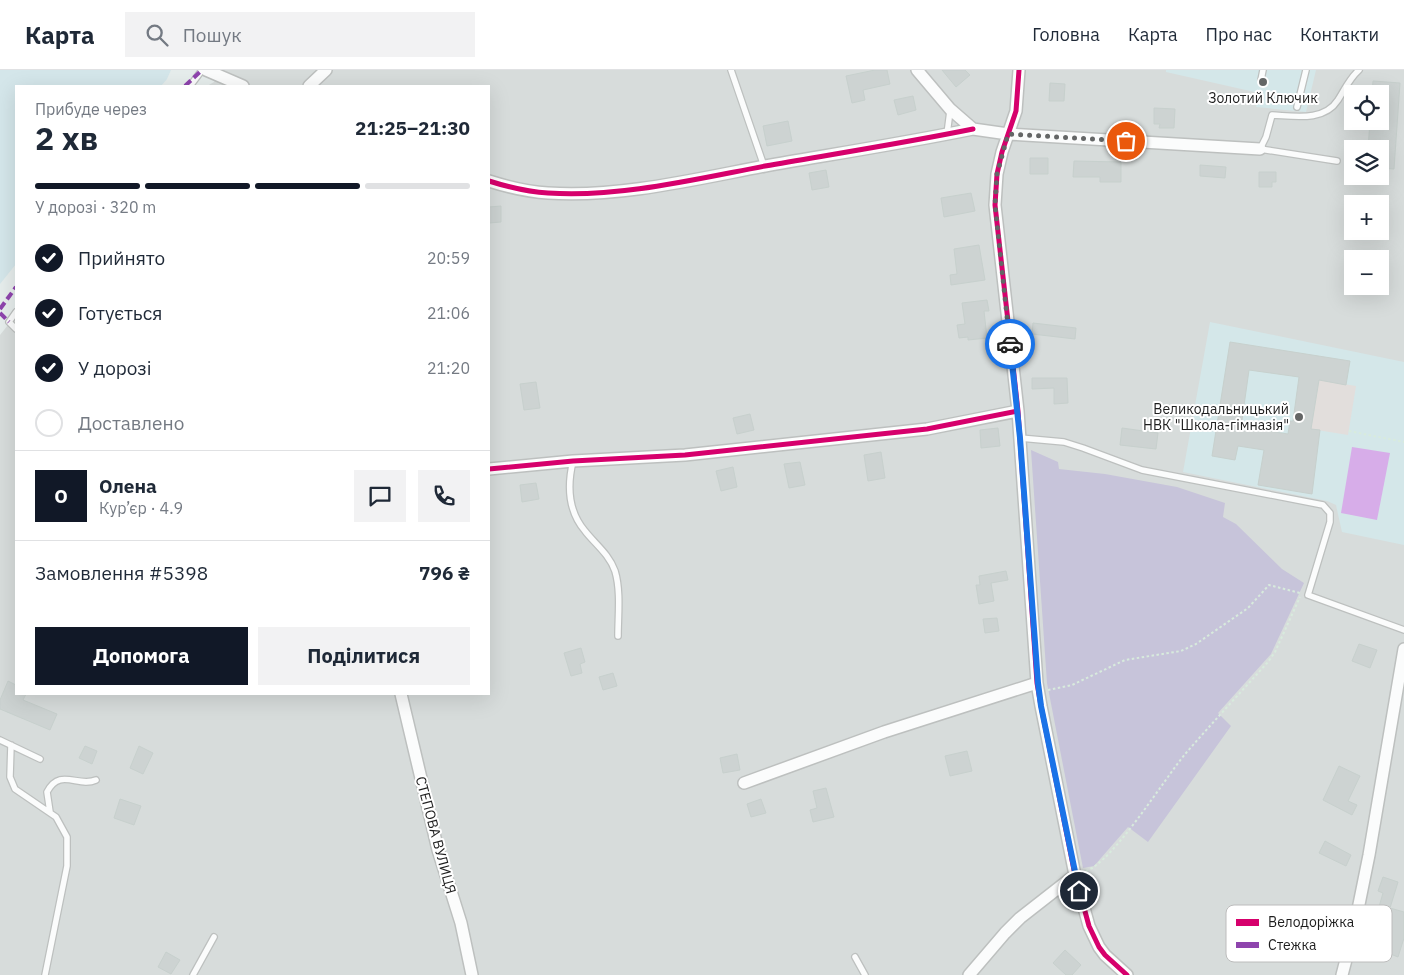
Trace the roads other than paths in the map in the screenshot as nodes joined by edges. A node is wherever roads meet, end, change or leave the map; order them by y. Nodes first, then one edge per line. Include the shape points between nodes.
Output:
1 (204, 70) edge
2 (326, 70) edge
3 (731, 70) edge
4 (917, 70) edge
5 (1019, 70) edge
6 (1263, 70) edge
7 (1306, 70) edge
8 (1358, 70) edge
9 (1261, 80) dead end
10 (191, 85) edge
11 (241, 85) edge
12 (310, 85) edge
13 (1297, 107) dead end
14 (950, 109) junction
15 (973, 129) junction
16 (947, 134) junction
17 (1008, 134) junction
18 (1260, 149) junction
19 (1337, 162) dead end
20 (764, 166) junction
21 (490, 181) edge
22 (15, 313) edge
23 (15, 328) edge
24 (1018, 411) junction
25 (1020, 438) junction
26 (573, 461) junction
27 (490, 469) edge
28 (1404, 630) edge
29 (618, 636) dead end
30 (1404, 649) edge
31 (1402, 674) edge
32 (1038, 688) junction
33 (401, 695) edge
34 (0, 740) edge
35 (11, 745) junction
36 (40, 758) dead end
37 (96, 780) dead end
38 (744, 783) dead end
39 (50, 812) junction
40 (1075, 874) junction
41 (1359, 905) edge
42 (214, 937) dead end
43 (855, 957) dead end
44 (1345, 962) edge
45 (45, 975) edge
46 (193, 975) edge
47 (472, 975) edge
48 (865, 975) edge
49 (969, 975) edge
50 (1127, 975) edge
51 (1342, 975) edge

1 - 10 lane
1 - 11 street
2 - 12 street
3 - 20 lane
4 - 14 street
5 - 17 street via 1016,111
6 - 9 lane
7 - 13 lane
8 - 18 lane via 1337,102 1320,114 1272,115
14 - 15 street
14 - 16 lane
15 - 16 street
15 - 17 street
16 - 20 street
17 - 18 street
17 - 24 street via 997,174 995,205
18 - 19 lane
20 - 21 street via 588,193 526,191
22 - 23 lane via 9,322
24 - 25 street
24 - 26 street via 918,430 685,456
25 - 28 lane via 1064,442 1142,470 1323,505 1330,513 1330,522 1308,595
25 - 32 street
26 - 27 street
26 - 29 lane via 569,486 573,511 584,531 610,560 617,578
30 - 31 street
31 - 41 street
32 - 38 street via 884,732
32 - 40 street
33 - 47 street, СТЕПОВА ВУЛИЦЯ
34 - 35 lane
35 - 36 lane
35 - 39 lane via 10,776 15,789
37 - 39 lane via 90,783 68,779 54,782 47,792
39 - 45 lane via 64,830 68,845 67,866
40 - 49 street via 1020,918
40 - 50 street via 1089,926 1099,947
42 - 46 lane
43 - 48 lane
44 - 51 street

